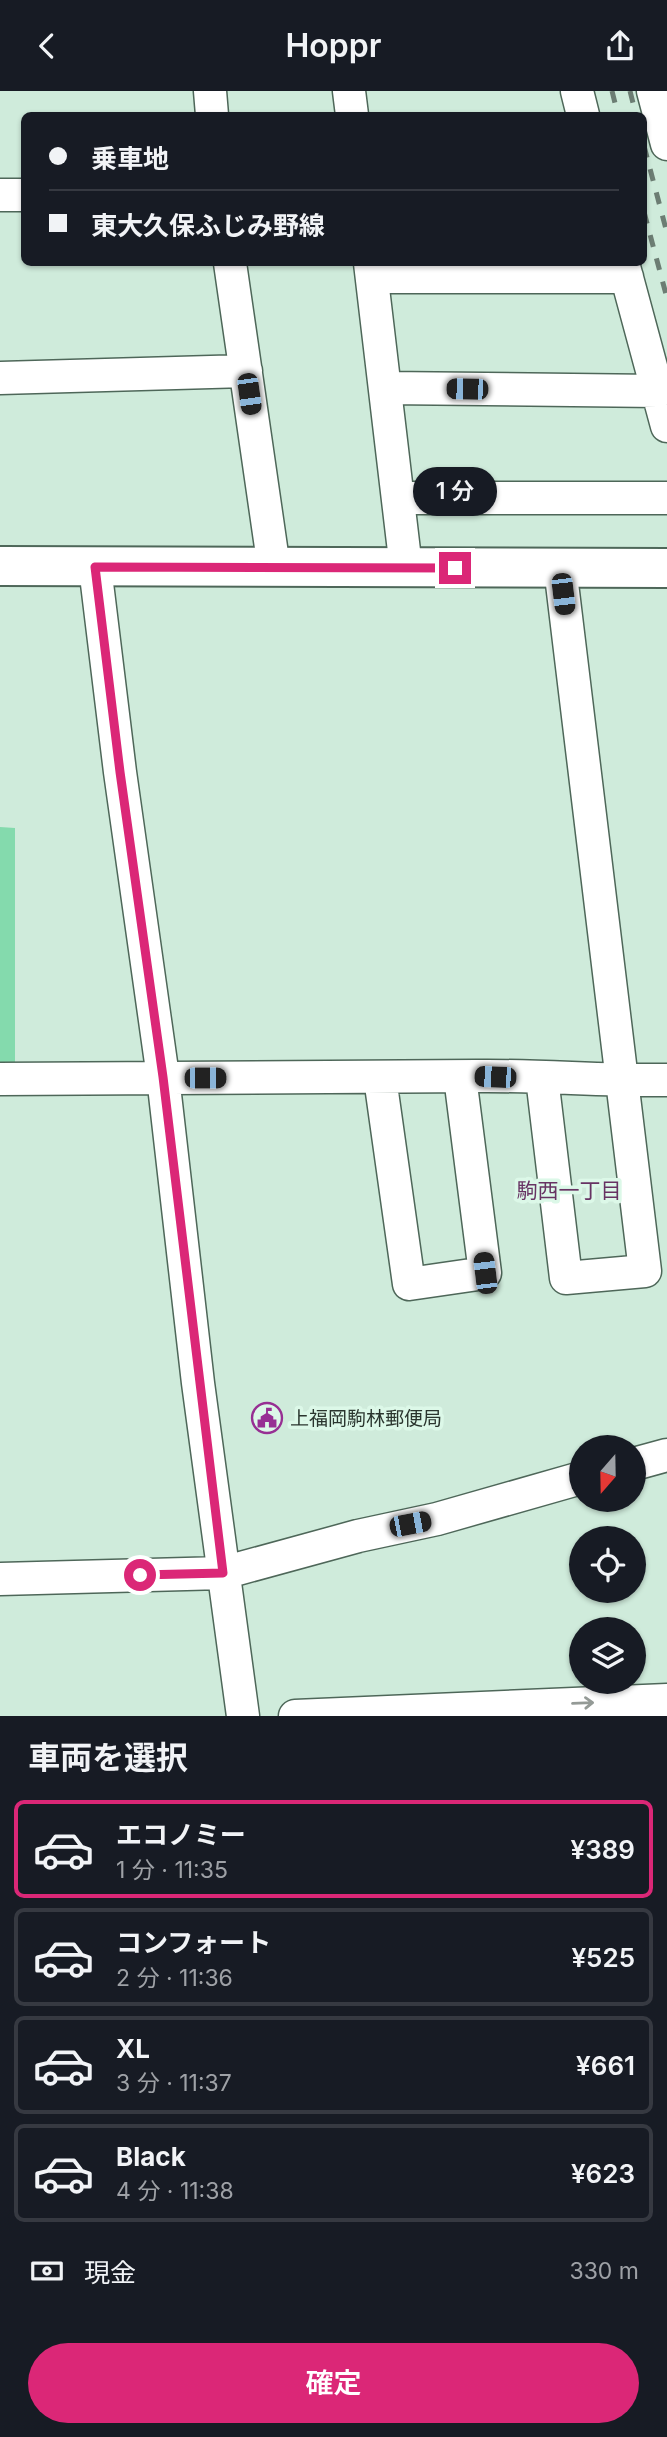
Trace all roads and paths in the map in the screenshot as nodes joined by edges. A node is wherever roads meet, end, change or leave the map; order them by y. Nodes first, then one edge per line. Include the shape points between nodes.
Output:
1 (210, 91) edge
2 (349, 91) edge
3 (577, 91) edge
4 (653, 91) edge
5 (212, 112) edge
6 (352, 112) edge
7 (582, 112) edge
8 (667, 144) edge
9 (0, 195) edge
10 (21, 195) edge
11 (230, 266) edge
12 (371, 270) edge
13 (625, 270) edge
14 (246, 371) junction
15 (0, 378) edge
16 (386, 388) junction
17 (658, 391) junction
18 (667, 426) edge
19 (399, 498) junction
20 (667, 498) edge
21 (0, 566) edge
22 (95, 567) junction
23 (560, 567) junction
24 (274, 568) junction
25 (406, 568) junction
26 (667, 568) edge
27 (163, 1077) junction
28 (460, 1077) junction
29 (380, 1078) junction
30 (542, 1078) junction
31 (0, 1079) edge
32 (667, 1080) edge
33 (623, 1081) junction
34 (667, 1455) edge
35 (646, 1461) edge
36 (569, 1481) edge
37 (223, 1573) junction
38 (0, 1579) edge
39 (667, 1700) edge
40 (243, 1716) edge
41 (295, 1716) edge

1 - 5 street
2 - 6 street
3 - 7 street
4 - 8 street
9 - 10 street
11 - 14 street
12 - 13 street
12 - 16 street
13 - 17 street
14 - 15 street
14 - 24 street
16 - 17 street
16 - 19 street
17 - 18 street
19 - 20 street
19 - 25 street
21 - 22 main road
22 - 24 main road
22 - 27 street
23 - 25 main road
23 - 26 main road
23 - 33 street
24 - 25 main road
27 - 29 street
27 - 31 street
27 - 37 street
28 - 29 street
28 - 29 street via 485,1273 409,1284
28 - 30 street
30 - 33 street
30 - 33 street via 566,1278 645,1271
32 - 33 street
34 - 35 street
36 - 37 street
37 - 38 street
37 - 40 street
41 -> 39 street

